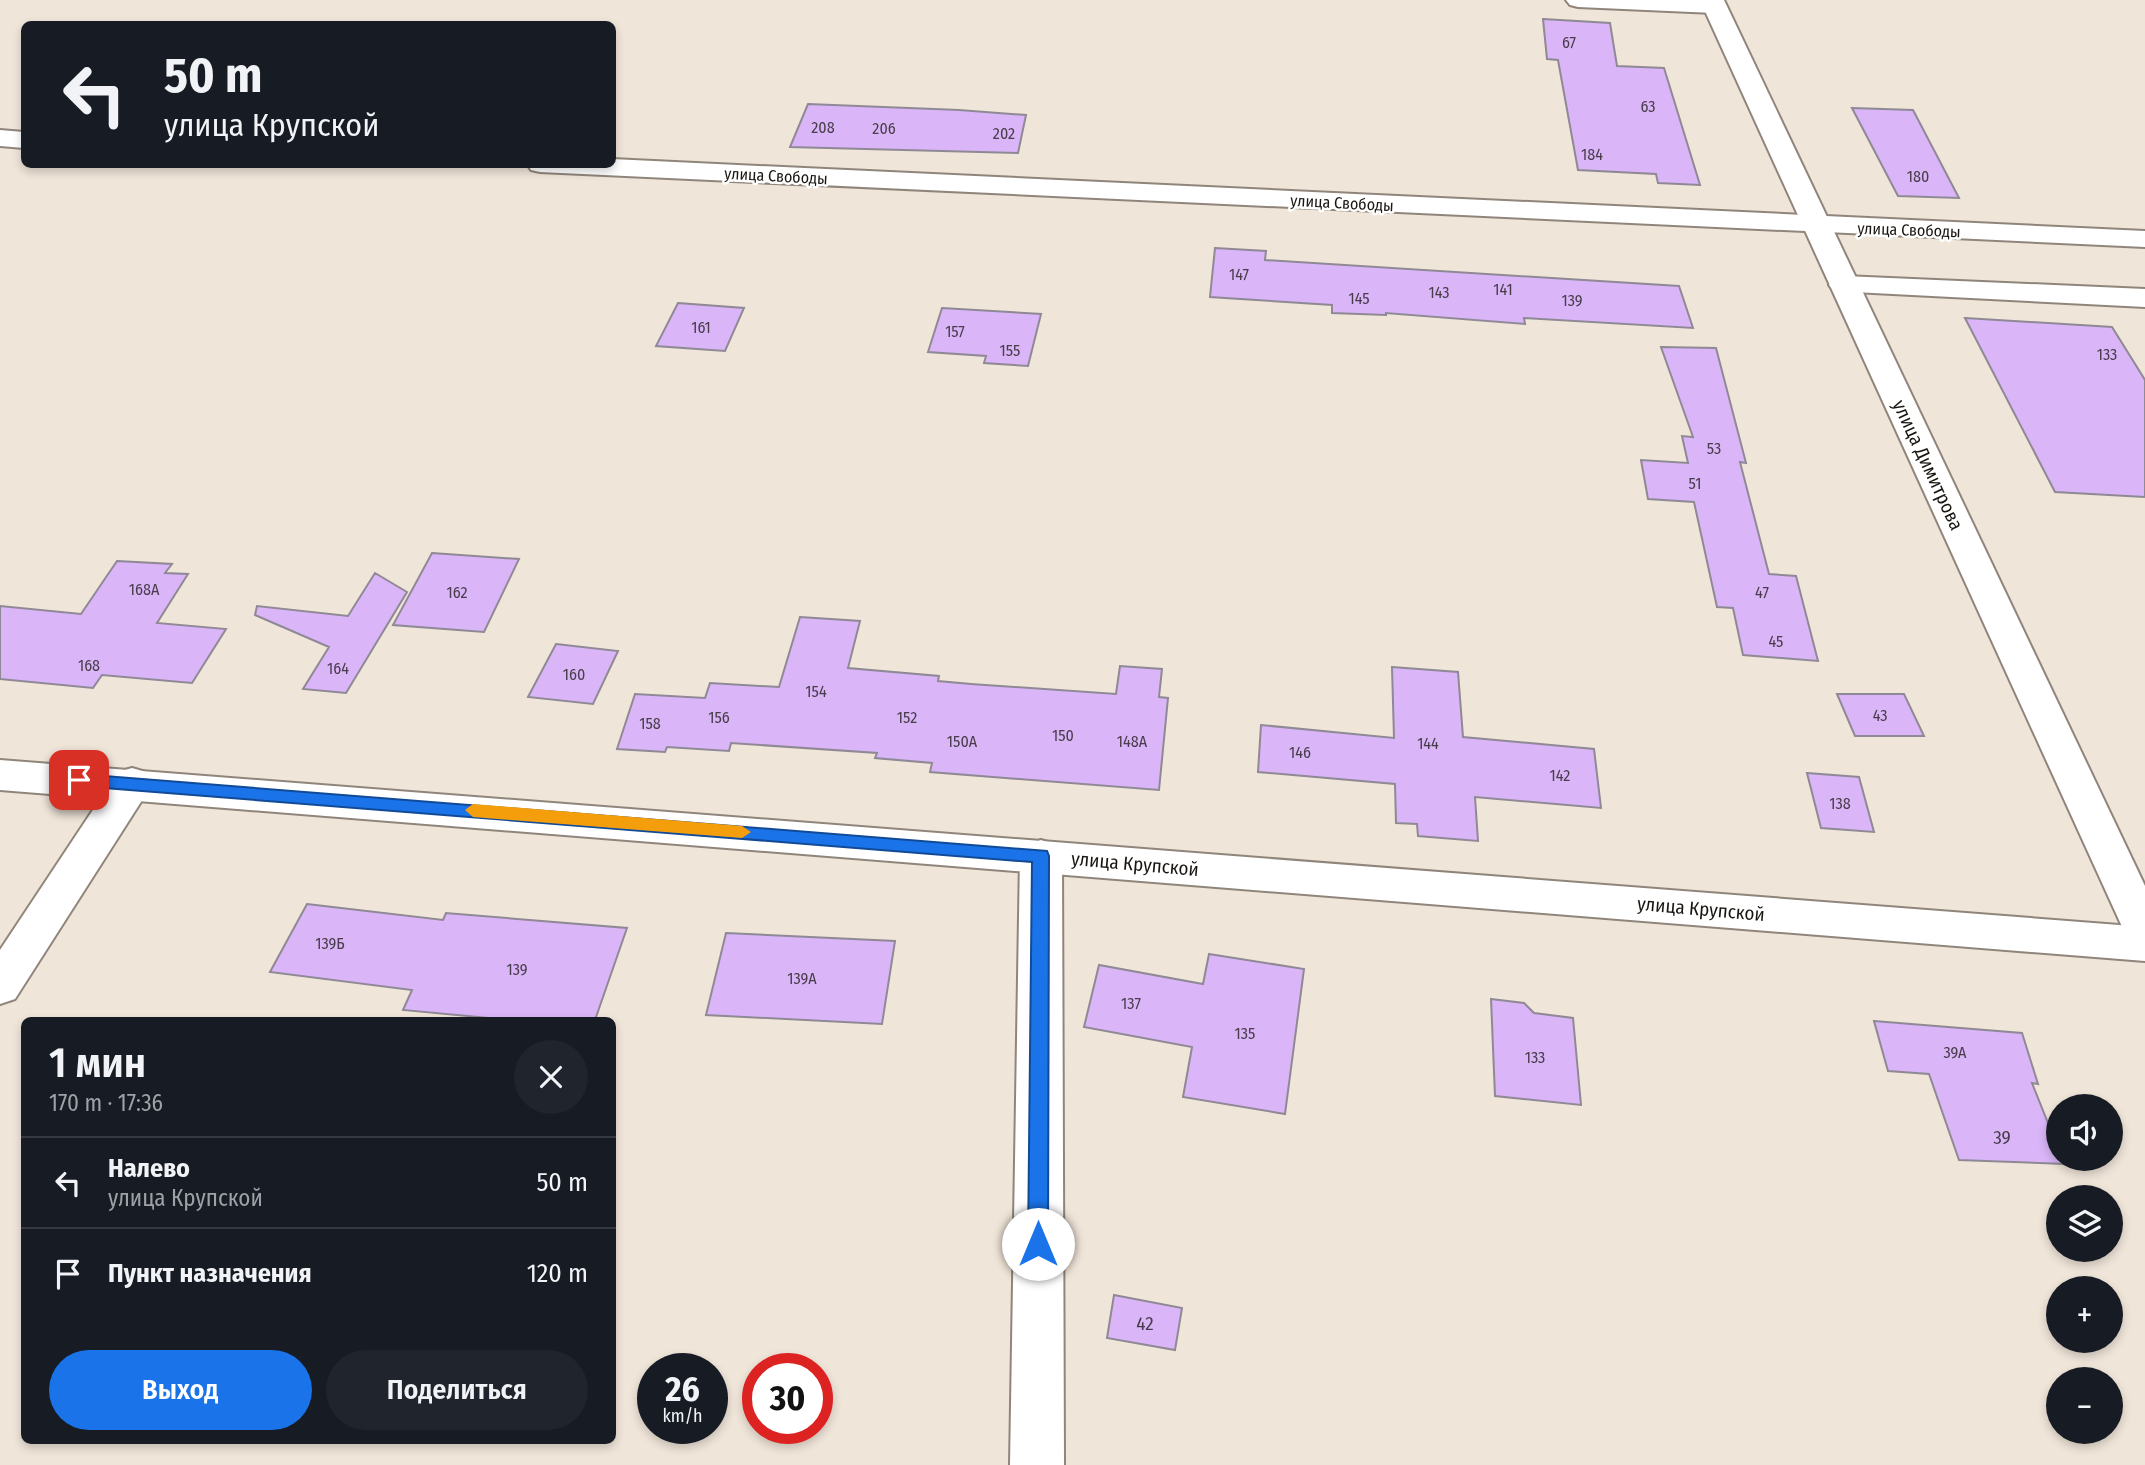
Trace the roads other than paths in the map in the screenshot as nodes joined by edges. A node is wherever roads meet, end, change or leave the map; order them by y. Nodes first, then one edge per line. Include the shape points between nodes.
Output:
1 (1578, 0) edge
2 (1713, 3) edge
3 (0, 138) edge
4 (21, 140) edge
5 (616, 168) edge
6 (1817, 226) junction
7 (2145, 239) edge
8 (1844, 285) junction
9 (2145, 298) edge
10 (0, 775) edge
11 (132, 783) junction
12 (1041, 856) junction
13 (2145, 931) edge
14 (2145, 944) edge
15 (0, 986) edge
16 (1037, 1465) edge

1 - 2 street
2 - 6 street, улица Димитрова
3 - 4 street
5 - 6 street, улица Свободы
6 - 7 street, улица Свободы
6 - 8 street, улица Димитрова
8 - 9 street
8 - 13 street, улица Димитрова
10 - 11 street, улица Крупской
11 - 12 street, улица Крупской
11 - 15 street
12 - 14 street, улица Крупской
12 - 16 street

